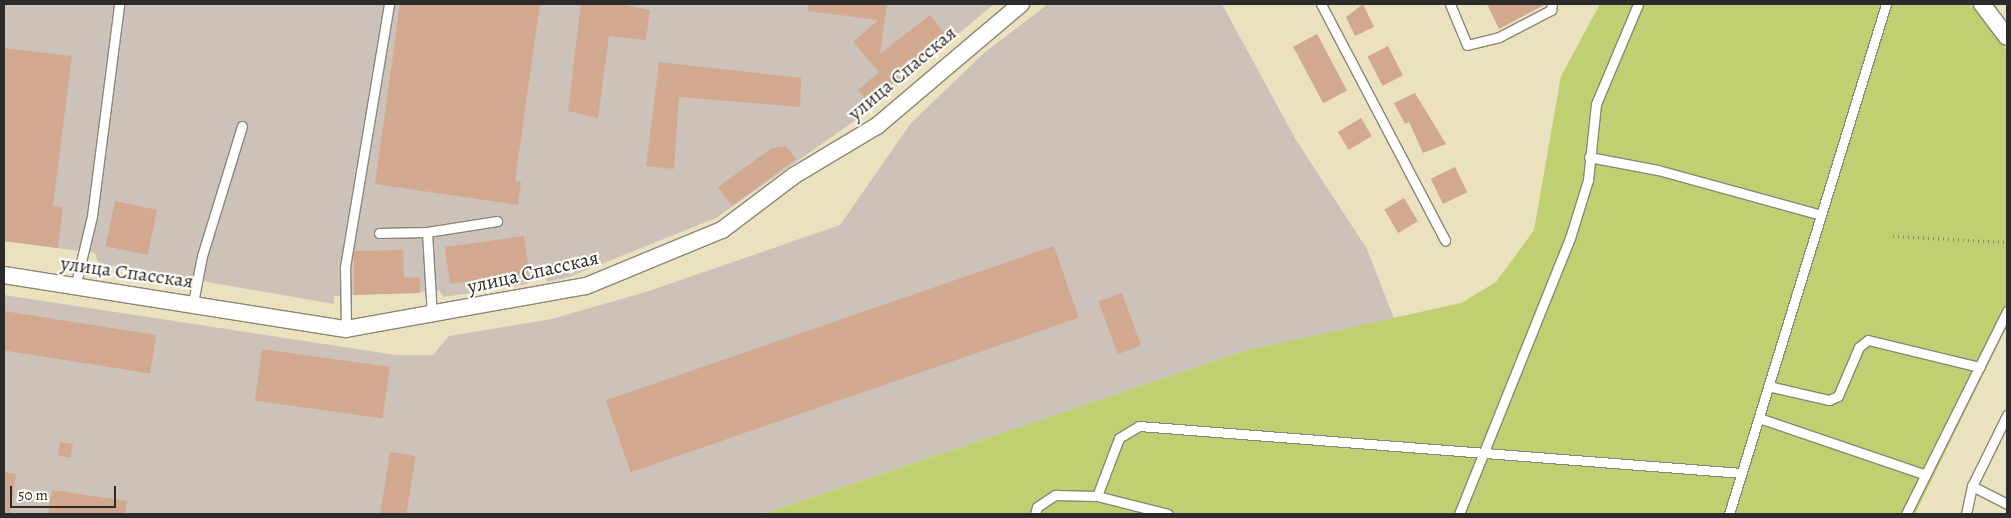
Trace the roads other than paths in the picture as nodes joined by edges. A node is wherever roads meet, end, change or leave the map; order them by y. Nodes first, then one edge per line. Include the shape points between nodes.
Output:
1 (120, 4) edge
2 (388, 4) edge
3 (1021, 4) edge
4 (1321, 4) edge
5 (1450, 4) edge
6 (1552, 4) edge
7 (1638, 4) edge
8 (1886, 4) edge
9 (1982, 4) edge
10 (2007, 37) edge
11 (242, 126) dead end
12 (1589, 157) junction
13 (1821, 215) junction
14 (497, 221) dead end
15 (378, 232) dead end
16 (427, 232) junction
17 (1445, 240) dead end
18 (4, 275) edge
19 (75, 287) junction
20 (193, 303) junction
21 (2007, 310) edge
22 (432, 316) junction
23 (346, 329) junction
24 (1980, 367) junction
25 (1768, 386) junction
26 (2007, 415) edge
27 (1758, 418) junction
28 (1482, 453) junction
29 (1741, 473) junction
30 (1926, 475) junction
31 (1972, 486) junction
32 (1097, 496) junction
33 (2007, 504) edge
34 (1035, 514) edge
35 (1168, 514) edge
36 (1459, 514) edge
37 (1729, 514) edge
38 (1906, 514) edge
39 (1966, 514) edge

1 - 19 lane via 92,216
2 - 23 lane via 345,267
3 - 22 street, улица Спасская via 877,126 796,175 722,230 586,286
4 - 17 lane
5 - 6 lane via 1467,45 1499,37 1551,10
7 - 12 lane via 1596,104
8 - 13 lane
9 - 10 street
11 - 20 lane via 202,256
12 - 13 lane via 1658,170
12 - 28 lane via 1588,180 1570,238
13 - 25 lane
14 - 16 lane
15 - 16 lane
16 - 22 lane
18 - 19 street, улица Спасская
19 - 20 street, улица Спасская
20 - 23 street, улица Спасская
21 - 24 lane
22 - 23 street, улица Спасская
24 - 25 lane via 1868,340 1858,347 1838,396 1828,400
24 - 30 lane
25 - 27 lane
26 - 31 lane
27 - 29 lane
27 - 30 lane
28 - 29 lane
28 - 32 lane via 1139,426 1119,438
28 - 36 lane
29 - 37 lane
30 - 38 lane
31 - 33 lane
31 - 39 lane
32 - 34 lane via 1054,495 1036,507
32 - 35 lane

